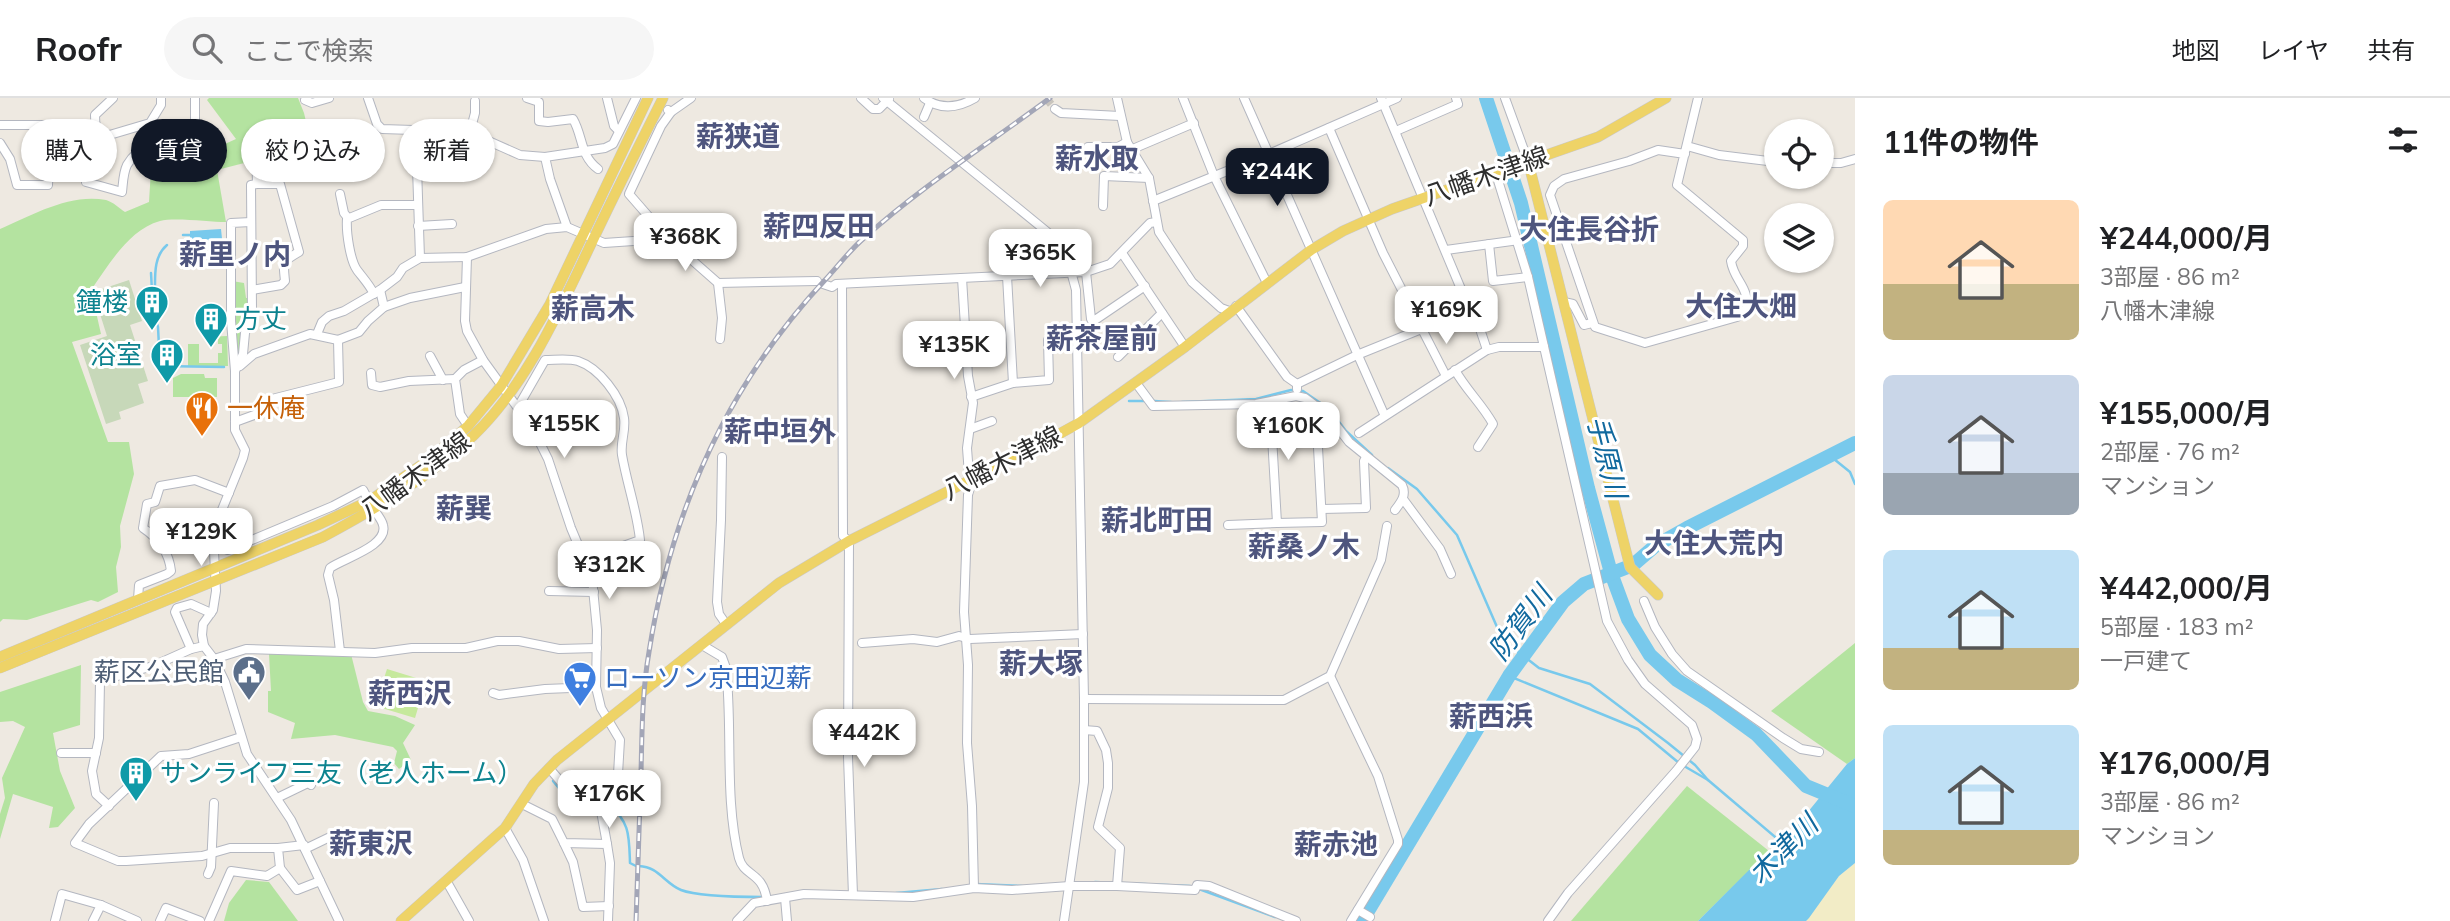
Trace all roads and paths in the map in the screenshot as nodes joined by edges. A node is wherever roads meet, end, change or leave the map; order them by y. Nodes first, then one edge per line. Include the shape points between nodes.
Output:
1 (113, 98) edge
2 (161, 98) edge
3 (195, 98) edge
4 (329, 98) edge
5 (368, 98) edge
6 (527, 98) edge
7 (607, 98) edge
8 (636, 98) edge
9 (648, 98) edge
10 (663, 98) edge
11 (691, 98) edge
12 (861, 98) edge
13 (975, 98) edge
14 (1117, 98) edge
15 (1183, 98) edge
16 (1244, 98) edge
17 (1397, 98) edge
18 (1456, 98) edge
19 (1505, 98) edge
20 (1666, 98) edge
21 (1698, 98) edge
22 (478, 99) edge
23 (886, 99) edge
24 (305, 100) dead end
25 (927, 100) edge
26 (1382, 101) edge
27 (1055, 109) tunnel mouth
28 (1120, 116) junction
29 (924, 117) dead end
30 (95, 119) edge
31 (473, 119) edge
32 (1194, 123) junction
33 (0, 125) edge
34 (21, 125) edge
35 (1329, 128) junction
36 (399, 130) edge
37 (620, 131) junction
38 (1396, 131) junction
39 (117, 132) edge
40 (1127, 142) junction
41 (0, 143) edge
42 (495, 144) edge
43 (1088, 147) dead end
44 (1686, 150) junction
45 (584, 151) junction
46 (1132, 152) junction
47 (1269, 154) junction
48 (545, 156) junction
49 (1855, 159) edge
50 (1764, 161) edge
51 (1525, 162) junction
52 (1834, 163) edge
53 (598, 169) dead end
54 (1498, 173) junction
55 (1214, 176) junction
56 (1149, 178) junction
57 (48, 182) edge
58 (86, 182) edge
59 (417, 182) edge
60 (257, 184) joint
61 (340, 194) dead end
62 (1423, 197) junction
63 (1153, 201) junction
64 (417, 205) junction
65 (1103, 206) dead end
66 (348, 218) junction
67 (1368, 219) junction
68 (251, 222) junction
69 (1156, 222) junction
70 (453, 224) dead end
71 (418, 226) junction
72 (567, 227) junction
73 (588, 236) junction
74 (663, 239) junction
75 (1518, 240) junction
76 (1489, 244) junction
77 (1311, 250) junction
78 (1447, 250) junction
79 (1122, 253) junction
80 (467, 257) junction
81 (419, 258) junction
82 (1086, 272) junction
83 (1072, 274) junction
84 (1007, 276) junction
85 (1528, 277) junction
86 (962, 278) junction
87 (718, 283) junction
88 (1267, 283) junction
89 (842, 284) junction
90 (1145, 286) junction
91 (466, 287) junction
92 (252, 290) junction
93 (377, 292) junction
94 (1563, 302) junction
95 (384, 307) junction
96 (1233, 309) junction
97 (1163, 313) junction
98 (1461, 313) junction
99 (1592, 323) junction
100 (1421, 330) junction
101 (317, 334) junction
102 (720, 339) dead end
103 (338, 340) junction
104 (1048, 340) dead end
105 (1185, 346) junction
106 (1544, 347) junction
107 (1487, 350) junction
108 (1357, 355) junction
109 (430, 356) dead end
110 (1118, 357) dead end
111 (483, 360) junction
112 (236, 370) junction
113 (1455, 370) junction
114 (372, 373) dead end
115 (1446, 376) junction
116 (455, 379) junction
117 (443, 380) junction
118 (1013, 383) junction
119 (1136, 383) junction
120 (504, 390) junction
121 (1297, 390) junction
122 (971, 397) junction
123 (1270, 402) junction
124 (1318, 405) junction
125 (517, 407) junction
126 (1384, 414) junction
127 (235, 422) junction
128 (1079, 423) junction
129 (988, 425) dead end
130 (468, 426) junction
131 (970, 429) junction
132 (1359, 433) dead end
133 (1478, 447) dead end
134 (722, 457) dead end
135 (1366, 457) junction
136 (969, 481) junction
137 (229, 493) junction
138 (1403, 499) junction
139 (372, 505) junction
140 (1322, 509) junction
141 (1395, 510) dead end
142 (1277, 523) junction
143 (1228, 525) dead end
144 (1387, 526) dead end
145 (849, 541) junction
146 (213, 544) junction
147 (584, 559) junction
148 (216, 574) junction
149 (1451, 574) dead end
150 (549, 591) dead end
151 (594, 592) junction
152 (1658, 596) dead end
153 (138, 599) junction
154 (1644, 601) dead end
155 (211, 613) junction
156 (726, 624) junction
157 (1083, 634) junction
158 (965, 638) junction
159 (862, 643) dead end
160 (702, 645) junction
161 (204, 646) junction
162 (597, 648) junction
163 (191, 649) junction
164 (340, 651) junction
165 (0, 657) edge
166 (214, 659) junction
167 (0, 668) edge
168 (1330, 676) junction
169 (596, 687) junction
170 (493, 693) dead end
171 (1084, 699) junction
172 (606, 719) junction
173 (1084, 730) junction
174 (242, 737) junction
175 (61, 752) dead end
176 (1819, 752) dead end
177 (96, 753) junction
178 (549, 768) junction
179 (311, 785) dead end
180 (597, 789) junction
181 (277, 797) junction
182 (214, 803) dead end
183 (522, 803) junction
184 (109, 806) junction
185 (505, 828) junction
186 (332, 836) dead end
187 (564, 843) junction
188 (607, 844) junction
189 (304, 847) junction
190 (278, 848) junction
191 (212, 854) junction
192 (281, 867) junction
193 (208, 874) dead end
194 (320, 881) junction
195 (447, 882) junction
196 (1117, 883) junction
197 (974, 885) junction
198 (1070, 886) junction
199 (853, 893) junction
200 (785, 898) junction
201 (767, 899) junction
202 (101, 905) junction
203 (609, 906) junction
204 (1360, 911) junction
205 (1370, 917) dead end
206 (409, 919) edge
207 (55, 921) edge
208 (93, 921) edge
209 (137, 921) edge
210 (160, 921) edge
211 (200, 921) edge
212 (209, 921) edge
213 (339, 921) edge
214 (469, 921) edge
215 (544, 921) edge
216 (608, 921) edge
217 (737, 921) edge
218 (787, 921) edge
219 (1064, 921) edge
220 (1296, 921) edge
221 (1351, 921) edge
222 (1548, 921) edge

1 - 30 street via 95,114
2 - 39 street via 150,122
3 - 58 street via 195,137 173,137 134,156 125,167 122,192
4 - 24 street via 312,103
5 - 36 street via 377,124 382,129
6 - 45 street via 539,102 538,121 573,119
7 - 37 street via 614,126
8 - 37 street
9 - 73 main road, 八幡木津線
10 - 73 main road, 八幡木津線
11 - 74 street via 669,111 629,194 663,233
12 - 23 street via 873,109 879,109
13 - 25 street via 948,107
14 - 28 street
15 - 32 street
16 - 47 street
17 - 26 street
18 - 38 street via 1458,104
19 - 51 street
20 - 51 main road, 八幡木津線 via 1598,137
21 - 44 street
22 - 31 street
23 - 83 street via 1039,223 1063,251
25 - 29 street
26 - 35 street
26 - 38 street
27 - 28 street
28 - 40 street
32 - 46 street
32 - 55 street
33 - 34 street
35 - 47 street
35 - 67 street
37 - 45 street via 605,148
38 - 62 street
40 - 43 street via 1118,147
40 - 46 street
41 - 57 street via 17,185
42 - 48 street via 514,153
44 - 50 street
44 - 99 street via 1658,150 1554,186 1550,195
44 - 99 street via 1677,185 1743,240 1731,261 1747,295 1745,312 1645,343
45 - 48 street
45 - 53 street
46 - 56 street
47 - 55 street
47 - 77 street
48 - 72 street
49 - 52 street
51 - 54 main road, 八幡木津線
51 - 94 main road
54 - 62 main road, 八幡木津線
54 - 75 street
55 - 63 street
55 - 88 street
56 - 63 street
56 - 65 street via 1104,176
59 - 64 street
60 - 68 street via 251,185
60 - 92 street via 280,184 299,252 283,264 285,281 281,285
61 - 66 street
62 - 67 main road, 八幡木津線
62 - 78 street
63 - 69 street
64 - 66 street via 381,205
64 - 71 street
66 - 93 street via 346,232 357,270
67 - 77 main road, 八幡木津線
67 - 100 street
68 - 92 street
68 - 112 street via 231,223
69 - 79 street
69 - 96 street via 1192,282 1221,308
70 - 71 street
71 - 81 street
72 - 73 street
72 - 80 street via 534,232
73 - 74 street via 604,243
73 - 120 main road, 八幡木津線 via 554,322
74 - 87 street
75 - 76 street
75 - 85 street
76 - 78 street
76 - 85 street via 1493,281
77 - 88 main road, 八幡木津線
77 - 108 street
78 - 98 street via 1461,289
79 - 82 street via 1110,264
79 - 90 street
80 - 81 street
80 - 91 street
81 - 93 street
82 - 83 street
82 - 90 street via 1091,318 1095,320
83 - 84 street
83 - 128 street via 1078,309
84 - 86 street
84 - 118 street
85 - 106 street
86 - 89 street
86 - 122 street
87 - 89 street
87 - 102 street
88 - 96 main road, 八幡木津線
89 - 145 street via 844,536
90 - 97 street
91 - 95 street
91 - 111 street via 467,331
92 - 112 street via 251,316
93 - 95 street
93 - 101 street via 329,316
94 - 99 street via 1573,304 1584,325
94 - 152 main road via 1630,567
95 - 103 street via 359,332
96 - 105 main road, 八幡木津線
96 - 121 street
97 - 105 street
97 - 110 street
98 - 100 street
98 - 107 street via 1478,323
100 - 108 street
100 - 115 street
101 - 103 street
101 - 112 street via 254,355
103 - 127 street via 340,382 268,400 257,414
104 - 118 street via 1049,380
105 - 119 main road, 八幡木津線
106 - 107 street
106 - 222 street via 1607,621 1645,684 1692,725 1697,739 1676,771
107 - 113 street
108 - 121 street
108 - 126 street
109 - 117 street
111 - 116 street
111 - 120 street
112 - 127 street
113 - 115 street
113 - 133 street via 1493,424
114 - 117 street via 372,385 380,387
115 - 126 street
116 - 117 street
116 - 130 street via 460,414
118 - 122 street
119 - 123 street via 1153,406
119 - 128 main road, 八幡木津線
120 - 125 street
120 - 130 main road, 八幡木津線
120 - 139 main road, 八幡木津線 via 472,436 437,466
121 - 123 street
121 - 124 street
122 - 131 street
123 - 142 street
124 - 135 street
124 - 140 street
125 - 147 street via 548,458
125 - 147 street via 545,360 577,361 606,382 620,404 625,421 620,442 640,540
126 - 132 street
127 - 137 street via 244,450
128 - 136 main road, 八幡木津線
128 - 157 street
129 - 131 street
130 - 139 main road, 八幡木津線
131 - 136 street
134 - 156 street via 717,602
135 - 138 street via 1402,485
135 - 140 street via 1366,508
136 - 145 main road, 八幡木津線
136 - 158 street
137 - 146 street via 217,518
137 - 153 street via 195,480 160,486 155,502 147,504 143,528 158,540 171,570 139,585
138 - 141 street
138 - 149 street via 1440,548
139 - 146 street via 363,490 228,550
139 - 148 main road, 八幡木津線 via 323,537
139 - 164 street via 383,535 376,544 330,568 328,575
140 - 142 street via 1322,522
142 - 143 street
144 - 168 street via 1381,559
145 - 156 main road, 八幡木津線 via 779,583
145 - 199 street
146 - 148 street
147 - 151 street
148 - 153 main road, 八幡木津線
148 - 155 street
148 - 167 main road, 八幡木津線
150 - 151 street
151 - 162 street
153 - 165 main road, 八幡木津線
154 - 176 street via 1655,627 1687,671 1783,738 1801,749
155 - 161 street via 203,624
155 - 163 street via 191,604 177,608
156 - 160 main road, 八幡木津線
157 - 158 street
157 - 171 street
158 - 159 street
158 - 197 street
160 - 172 main road, 八幡木津線
160 - 201 street via 722,657 726,668 732,807 740,861 763,883
161 - 163 street
161 - 166 street
162 - 164 street via 559,649 519,641 466,648
162 - 169 street
163 - 177 street via 100,681
164 - 166 street via 246,649
166 - 174 street
168 - 171 street via 1284,700
168 - 204 street via 1378,776 1398,840
169 - 170 street
169 - 172 street
171 - 173 street
172 - 178 main road, 八幡木津線
172 - 180 street via 620,740 617,791
173 - 196 street via 1097,731 1106,750 1108,788 1098,827 1120,848
173 - 198 street via 1084,782
174 - 181 street via 247,754
174 - 184 street via 189,754 161,756
175 - 177 street
177 - 184 street via 92,771 96,794
178 - 180 street via 563,787
178 - 183 main road, 八幡木津線
179 - 181 street
180 - 188 street
181 - 189 street
182 - 191 street
183 - 185 main road, 八幡木津線
183 - 187 street via 552,819
184 - 191 street via 75,843 126,862
185 - 195 main road, 八幡木津線
185 - 215 street via 523,860
186 - 189 street
187 - 188 street
187 - 203 street via 583,907
188 - 203 street
189 - 190 street
189 - 194 street
190 - 191 street via 230,848
190 - 192 street
191 - 193 street
192 - 194 street via 297,890
192 - 212 street via 267,876 231,871
194 - 213 street
195 - 206 main road, 八幡木津線
195 - 214 street
196 - 198 street
196 - 220 street via 1195,890 1197,885 1209,886
197 - 198 street via 1012,890
197 - 199 street via 913,897
198 - 219 street
199 - 200 street
200 - 201 street
200 - 218 street
201 - 217 street via 754,903
202 - 207 street via 62,894
202 - 208 street
202 - 209 street
203 - 216 street
204 - 205 street
204 - 221 street
210 - 211 street via 166,908

